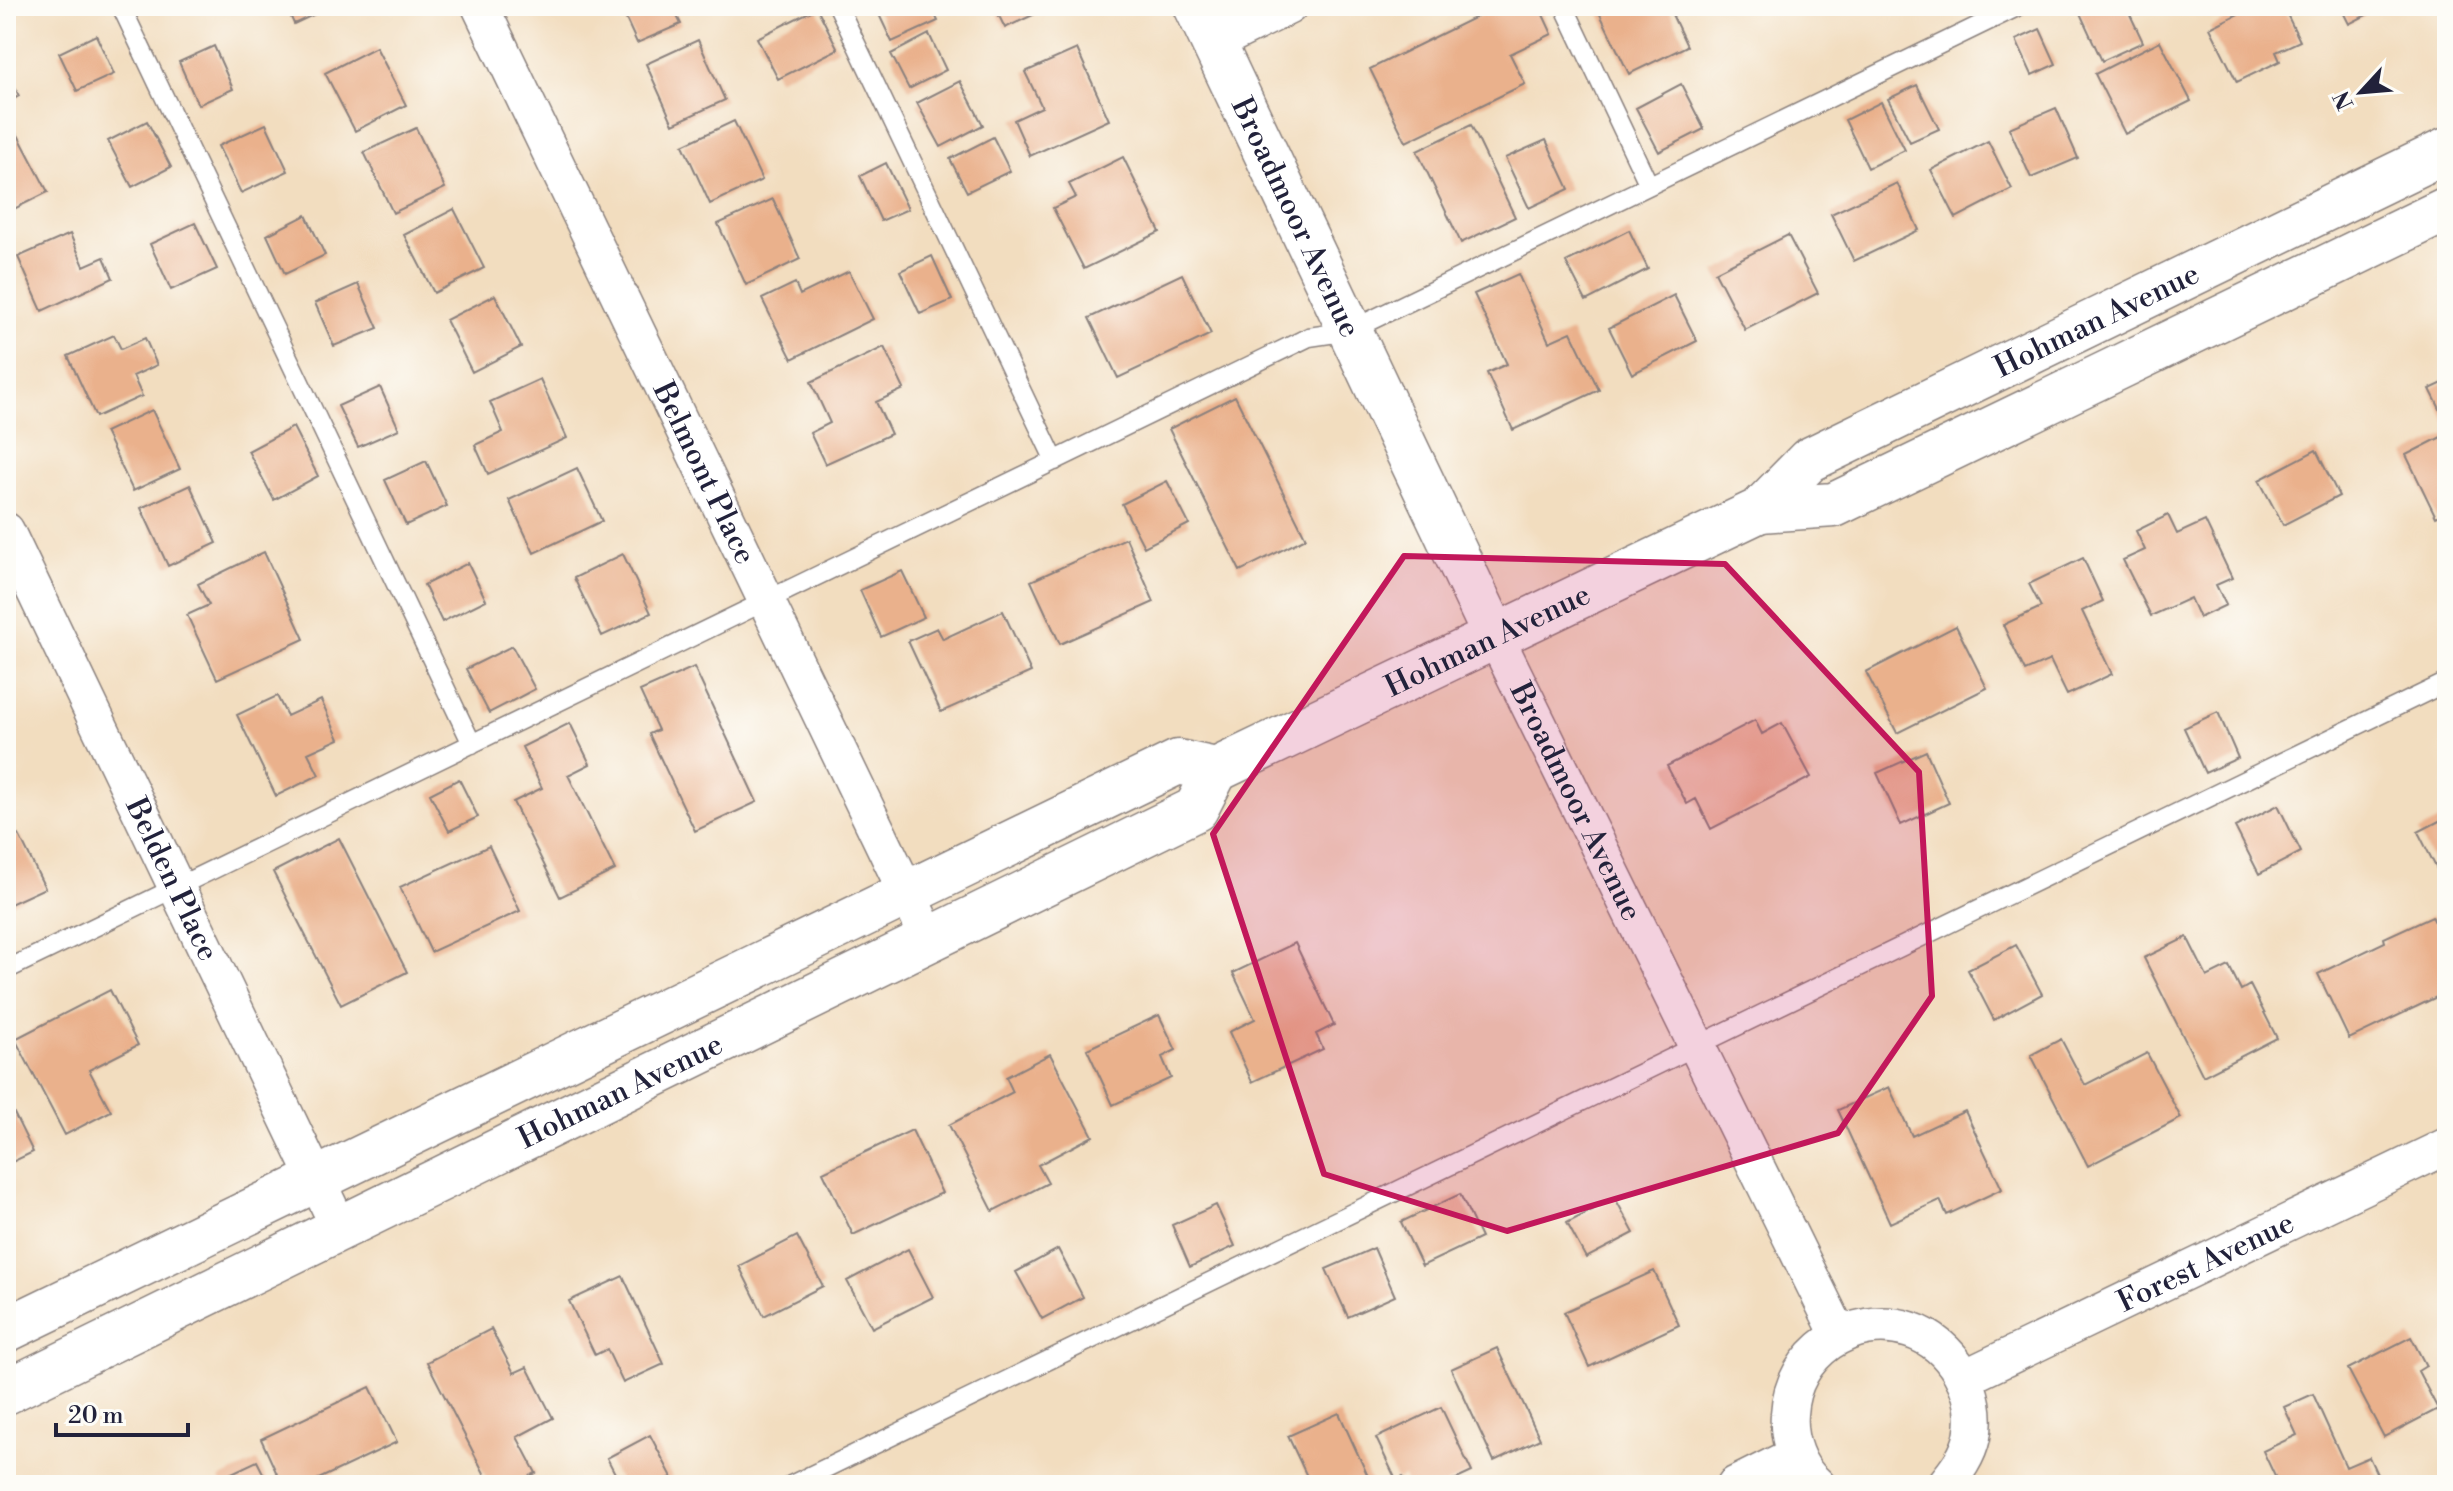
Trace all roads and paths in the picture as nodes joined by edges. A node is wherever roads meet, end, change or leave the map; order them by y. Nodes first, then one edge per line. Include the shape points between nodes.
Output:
1 (121, 6) edge
2 (480, 6) edge
3 (838, 6) edge
4 (1289, 6) edge
5 (1564, 6) edge
6 (2019, 6) edge
7 (1205, 25) edge
8 (2447, 150) edge
9 (1649, 185) junction
10 (2447, 209) edge
11 (1349, 331) junction
12 (1055, 461) junction
13 (1760, 510) junction
14 (6, 531) edge
15 (766, 602) junction
16 (1496, 638) junction
17 (2447, 682) edge
18 (472, 744) junction
19 (1216, 770) junction
20 (176, 887) junction
21 (907, 893) junction
22 (929, 939) junction
23 (6, 970) edge
24 (1696, 1044) junction
25 (2447, 1146) edge
26 (316, 1179) junction
27 (340, 1229) junction
28 (6, 1330) edge
29 (1839, 1335) junction
30 (1964, 1378) junction
31 (6, 1392) edge
32 (1795, 1455) junction
33 (791, 1485) edge
34 (1735, 1485) edge
35 (1817, 1485) edge
36 (1945, 1485) edge

1 - 18 lane
2 - 15 street, Belmont Place
3 - 12 lane
4 - 7 street
5 - 9 lane
6 - 9 lane
7 - 11 main road, Broadmoor Avenue
8 - 13 main road, Hohman Avenue via 1809,460
9 - 11 lane
10 - 13 main road, Hohman Avenue via 1834,505
11 - 12 lane via 1309,337
11 - 16 main road, Broadmoor Avenue
12 - 15 lane
13 - 16 main road, Hohman Avenue
14 - 20 street, Belden Place
15 - 18 lane
15 - 21 street, Belmont Place
16 - 19 main road, Hohman Avenue
16 - 24 street, Broadmoor Avenue
17 - 24 lane
18 - 20 lane
19 - 21 main road, Hohman Avenue via 1178,762
19 - 22 main road, Hohman Avenue via 1196,809
20 - 23 lane
20 - 26 street, Belden Place
21 - 22 street, Belmont Place
21 - 26 main road, Hohman Avenue
22 - 27 main road, Hohman Avenue
24 - 29 street, Broadmoor Avenue
24 - 33 lane
25 - 30 street, Forest Avenue
26 - 27 street, Belden Place
26 - 28 main road, Hohman Avenue
27 - 31 main road, Hohman Avenue
29 - 30 street via 1887,1325 1911,1330 1951,1358
29 - 32 street via 1816,1351 1794,1386 1788,1428
30 - 36 street via 1973,1407 1972,1437 1962,1464
32 - 34 street
32 - 35 street

